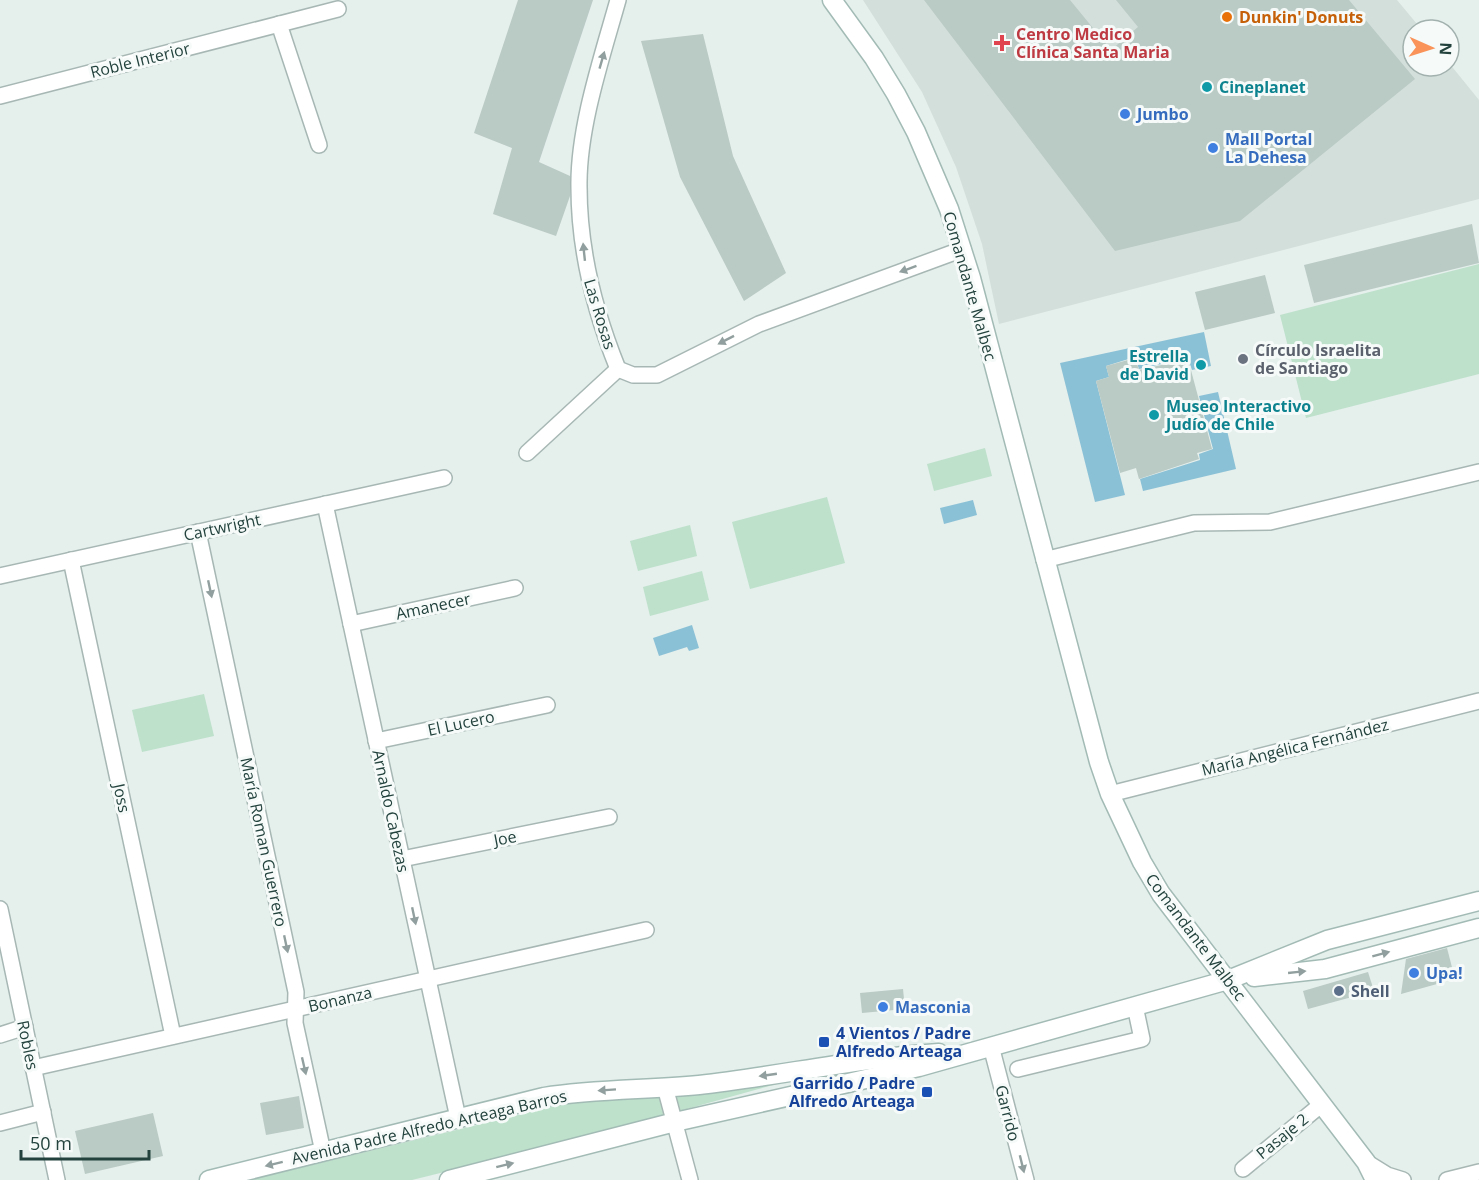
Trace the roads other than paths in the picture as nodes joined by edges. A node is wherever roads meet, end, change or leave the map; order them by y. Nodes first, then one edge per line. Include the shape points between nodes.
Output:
1 (618, 0) edge
2 (832, 0) edge
3 (338, 9) dead end
4 (279, 24) junction
5 (0, 96) edge
6 (319, 146) dead end
7 (963, 249) junction
8 (618, 369) junction
9 (527, 453) dead end
10 (1479, 472) edge
11 (444, 478) dead end
12 (326, 504) junction
13 (198, 532) junction
14 (71, 560) junction
15 (1044, 560) junction
16 (0, 576) edge
17 (515, 588) dead end
18 (351, 624) junction
19 (1479, 701) edge
20 (547, 705) dead end
21 (376, 741) junction
22 (1110, 794) junction
23 (609, 817) dead end
24 (402, 859) junction
25 (1479, 901) edge
26 (0, 909) edge
27 (1479, 928) edge
28 (646, 930) dead end
29 (4, 950) edge
30 (428, 979) junction
31 (1228, 980) junction
32 (1135, 1006) junction
33 (295, 1009) junction
34 (25, 1027) junction
35 (0, 1035) edge
36 (173, 1036) junction
37 (991, 1046) junction
38 (972, 1051) junction
39 (33, 1068) junction
40 (1018, 1069) dead end
41 (665, 1087) junction
42 (1322, 1104) junction
43 (43, 1112) junction
44 (458, 1118) junction
45 (675, 1122) junction
46 (0, 1123) edge
47 (323, 1152) junction
48 (1366, 1162) junction
49 (1243, 1169) dead end
50 (1479, 1172) edge
51 (57, 1180) edge
52 (209, 1180) edge
53 (449, 1180) edge
54 (690, 1180) edge
55 (1026, 1180) edge
56 (1376, 1180) edge
57 (1403, 1180) edge
58 (1447, 1180) edge

8 -> 1 street, Las Rosas via 599,322 584,258 579,185 586,123
2 - 7 main road, Comandante Malbec via 874,58 916,132
3 - 4 street, Roble Interior
4 - 5 street, Roble Interior
4 - 6 street
7 -> 8 street, Las Rosas via 759,324 657,375 633,375
7 - 15 main road, Comandante Malbec
8 - 9 street
10 - 15 street via 1270,522 1194,522
11 - 12 street, Cartwright
12 - 13 street, Cartwright
12 - 18 street, Arnaldo Cabezas
13 - 14 street, Cartwright
13 -> 33 street, María Roman Guerrero via 296,992
14 - 16 street, Cartwright
14 - 36 street, Joss
15 - 22 main road, Comandante Malbec
17 - 18 street, Amanecer
18 - 21 street, Arnaldo Cabezas
19 - 22 street, María Angélica Fernández
20 - 21 street, El Lucero
21 - 24 street, Arnaldo Cabezas
22 - 31 main road, Comandante Malbec via 1161,894
23 - 24 street, Joe
24 -> 30 street, Arnaldo Cabezas
25 - 31 main road, Avenida Padre Alfredo Arteaga Barros via 1327,940
26 - 29 street, Robles
31 -> 27 main road, Avenida Padre Alfredo Arteaga Barros via 1325,969
28 - 30 street, Bonanza
29 - 34 street, Robles
30 - 33 street, Bonanza
30 - 44 street, Arnaldo Cabezas
31 - 32 main road, Avenida Padre Alfredo Arteaga Barros
31 - 42 main road, Comandante Malbec
32 - 37 main road, Avenida Padre Alfredo Arteaga Barros
32 - 40 street via 1142,1039
33 - 36 street, Bonanza
33 -> 47 street, María Roman Guerrero
34 - 35 street
34 - 39 street, Robles
36 - 39 street, Bonanza
37 - 38 main road, Avenida Padre Alfredo Arteaga Barros
37 -> 55 street, Garrido
38 -> 41 main road, Avenida Padre Alfredo Arteaga Barros via 870,1059
38 - 45 main road, Avenida Padre Alfredo Arteaga Barros via 860,1081
39 - 43 street, Robles
41 -> 44 main road, Avenida Padre Alfredo Arteaga Barros via 565,1094
41 - 45 street
42 - 48 main road, Comandante Malbec
42 - 49 street, Pasaje 2
43 - 46 street
43 - 51 street, Robles
44 - 47 main road, Avenida Padre Alfredo Arteaga Barros
53 -> 45 main road, Avenida Padre Alfredo Arteaga Barros
45 - 54 street
47 -> 52 main road, Avenida Padre Alfredo Arteaga Barros
48 - 56 main road, Comandante Malbec
48 - 57 street
50 - 58 street

